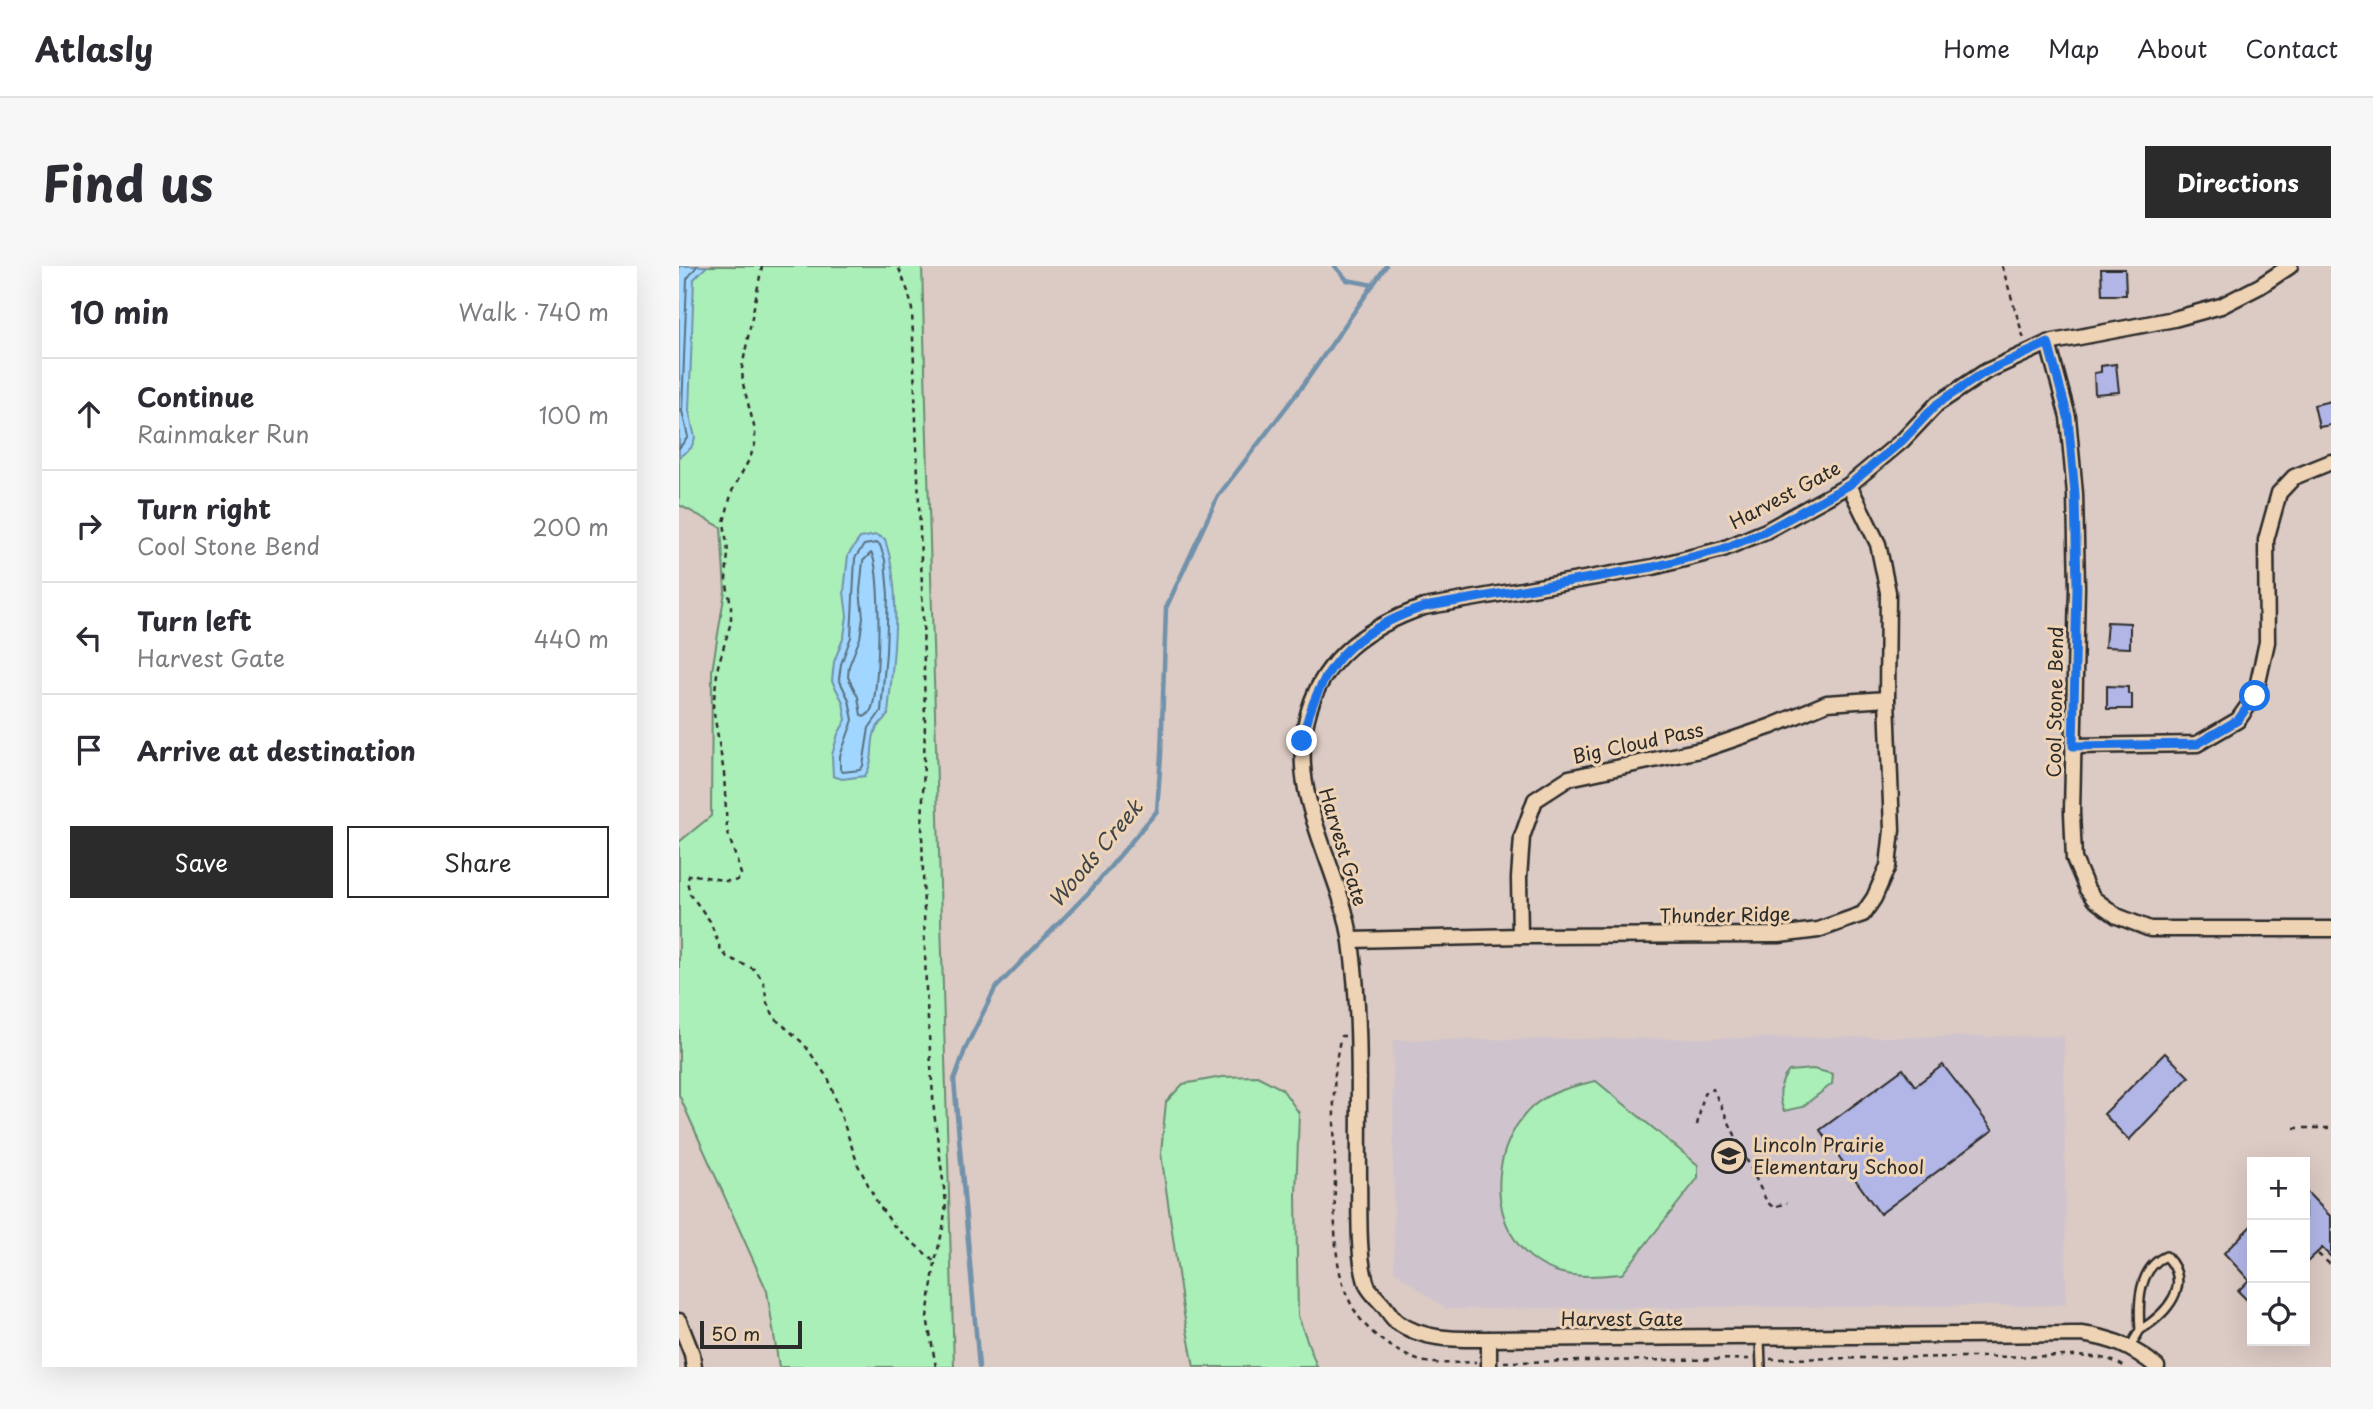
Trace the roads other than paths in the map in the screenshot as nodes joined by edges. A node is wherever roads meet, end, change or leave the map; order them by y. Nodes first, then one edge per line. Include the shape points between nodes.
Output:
1 (2290, 266) edge
2 (2048, 343) junction
3 (2331, 462) edge
4 (1849, 485) junction
5 (1887, 699) junction
6 (2073, 746) junction
7 (2331, 929) edge
8 (1520, 936) junction
9 (1350, 940) junction
10 (679, 1321) edge
11 (2140, 1330) junction
12 (1760, 1338) junction
13 (1489, 1339) junction
14 (2130, 1347) junction
15 (1761, 1363) edge
16 (1489, 1364) edge
17 (694, 1367) edge
18 (2157, 1367) edge

1 - 2 street, Harvest Gate via 2221,306 2174,320
2 - 4 street, Harvest Gate via 1985,372 1937,404
2 - 6 street, Cool Stone Bend via 2068,417 2075,494
3 - 6 street via 2294,477 2279,493 2266,540 2267,642 2255,696 2238,720 2197,744
4 - 5 street, Thunder Ridge via 1878,544 1888,592
4 - 9 street, Harvest Gate via 1723,549 1653,567 1424,607 1356,641 1336,660 1316,693 1302,741 1301,766
5 - 8 street, Big Cloud Pass via 1827,703 1705,750 1569,778 1546,792 1535,800 1522,837
5 - 8 street, Thunder Ridge via 1892,830 1888,866 1863,914 1818,930 1779,935
6 - 7 street, Cool Stone Bend via 2074,859 2094,899 2117,916 2150,929
8 - 9 street, Thunder Ridge
9 - 13 street, Harvest Gate via 1357,1004 1360,1245 1368,1286 1396,1322 1434,1338
10 - 17 street
11 - 11 lane via 2168,1308 2176,1292 2177,1277 2166,1256 2148,1270 2143,1284
11 - 14 lane
12 - 13 street, Harvest Gate
12 - 14 street, Harvest Gate via 2081,1334 2106,1337
12 - 15 lane
13 - 16 street
14 - 18 street, Harvest Gate

